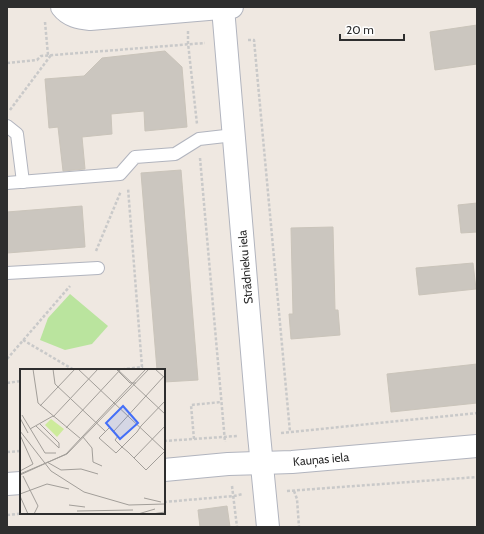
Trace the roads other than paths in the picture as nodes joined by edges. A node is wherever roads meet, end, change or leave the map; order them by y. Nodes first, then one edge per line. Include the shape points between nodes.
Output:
1 (228, 7) edge
2 (53, 13) edge
3 (7, 126) edge
4 (234, 135) junction
5 (23, 182) junction
6 (7, 183) edge
7 (91, 268) road end
8 (7, 273) edge
9 (477, 446) edge
10 (262, 464) junction
11 (165, 470) edge
12 (20, 483) edge
13 (7, 484) edge
14 (268, 527) edge

1 - 2 street via 90,19
1 - 4 street, Strādnieku iela
3 - 5 lane via 17,134
4 - 5 lane via 199,139 175,154 135,157 120,174
4 - 10 street, Strādnieku iela
5 - 6 lane
7 - 8 lane
9 - 10 street, Kauņas iela
10 - 11 street, Kauņas iela via 228,464
10 - 14 street, Strādnieku iela
12 - 13 street

